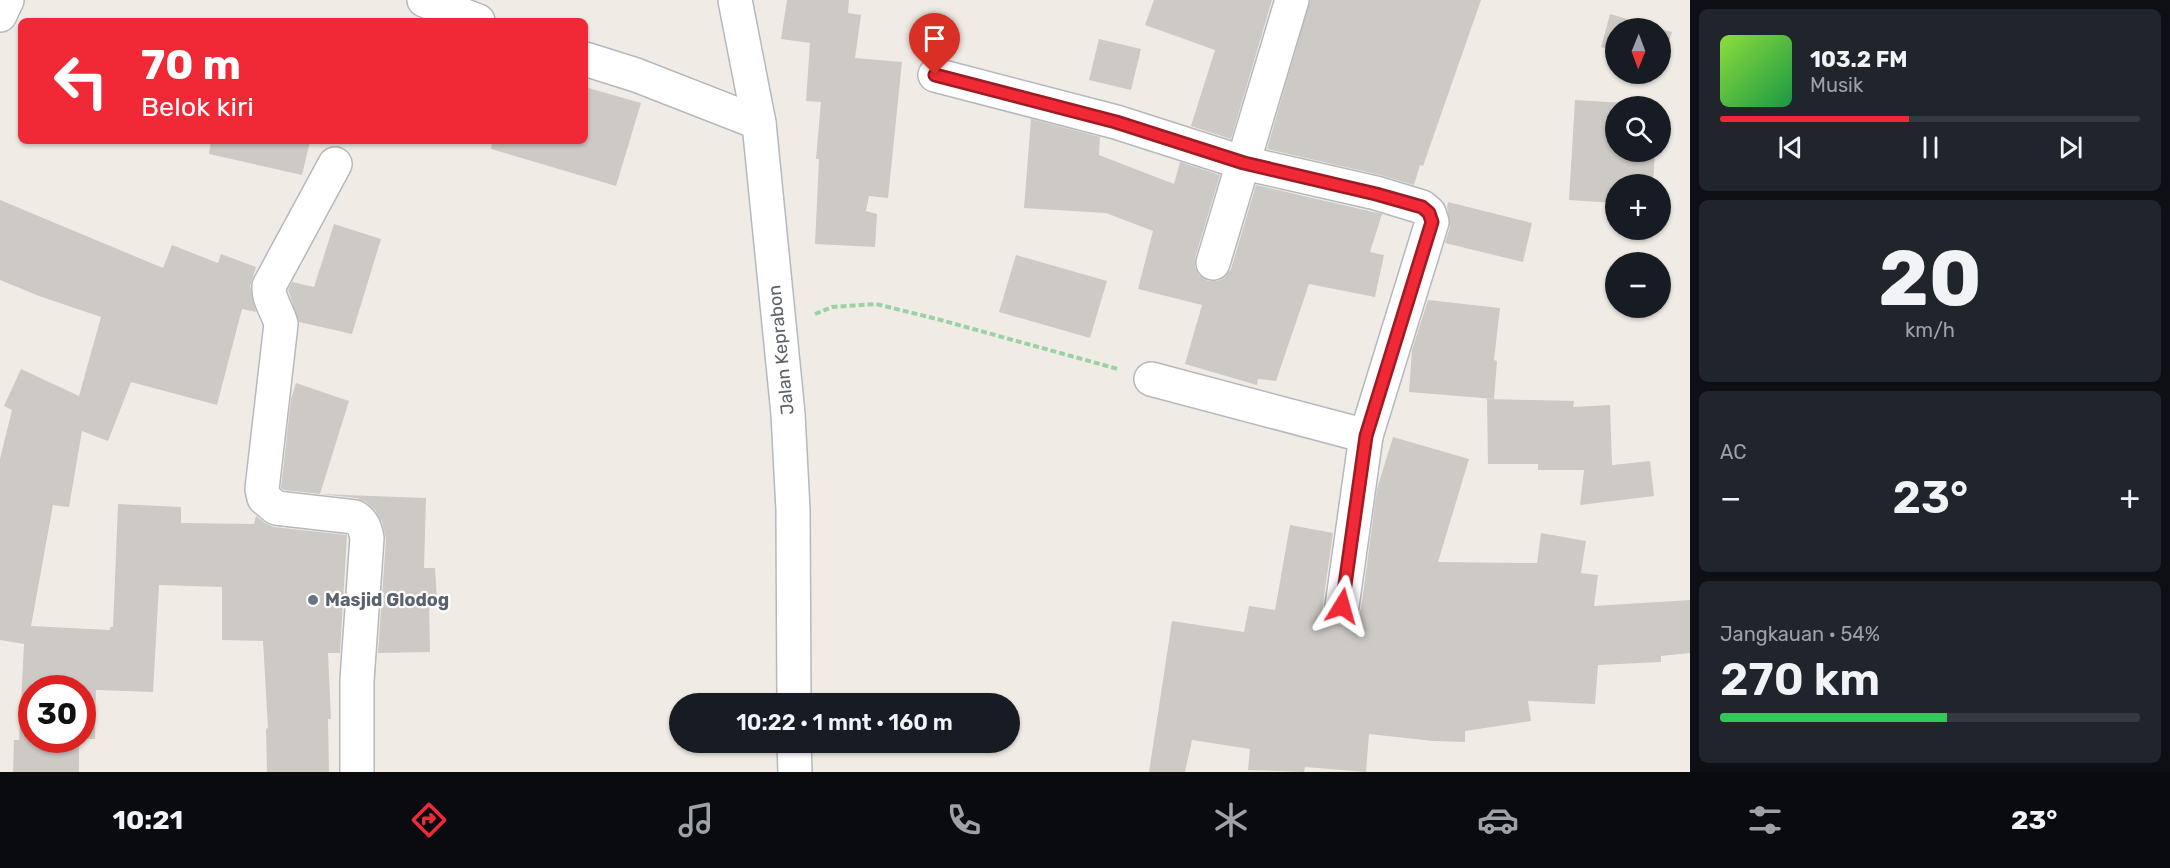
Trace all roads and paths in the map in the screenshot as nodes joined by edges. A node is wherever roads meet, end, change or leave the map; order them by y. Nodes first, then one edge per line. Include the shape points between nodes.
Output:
1 (8, 0) edge
2 (424, 0) edge
3 (735, 0) edge
4 (1292, 0) edge
5 (0, 15) edge
6 (470, 18) edge
7 (588, 60) edge
8 (935, 75) dead end
9 (759, 123) junction
10 (1244, 163) junction
11 (335, 164) dead end
12 (1213, 263) dead end
13 (778, 330) junction
14 (1151, 379) joint
15 (1366, 436) junction
16 (1342, 606) dead end
17 (794, 693) edge
18 (794, 753) edge
19 (357, 772) edge
20 (795, 772) edge

1 - 5 street
2 - 6 street
3 - 9 street, Jalan Keprabon
4 - 10 street
7 - 9 street
8 - 10 street via 1116,122
9 - 13 street, Jalan Keprabon
10 - 12 street
10 - 15 street via 1376,194 1422,207 1429,213 1432,222
11 - 19 street via 269,286 281,324 262,489 264,498 276,508 355,517 364,528 367,538 357,680
13 - 14 path via 832,307 876,304
13 - 17 street, Jalan Keprabon via 793,510
14 - 15 street
15 - 16 street
18 - 20 street

